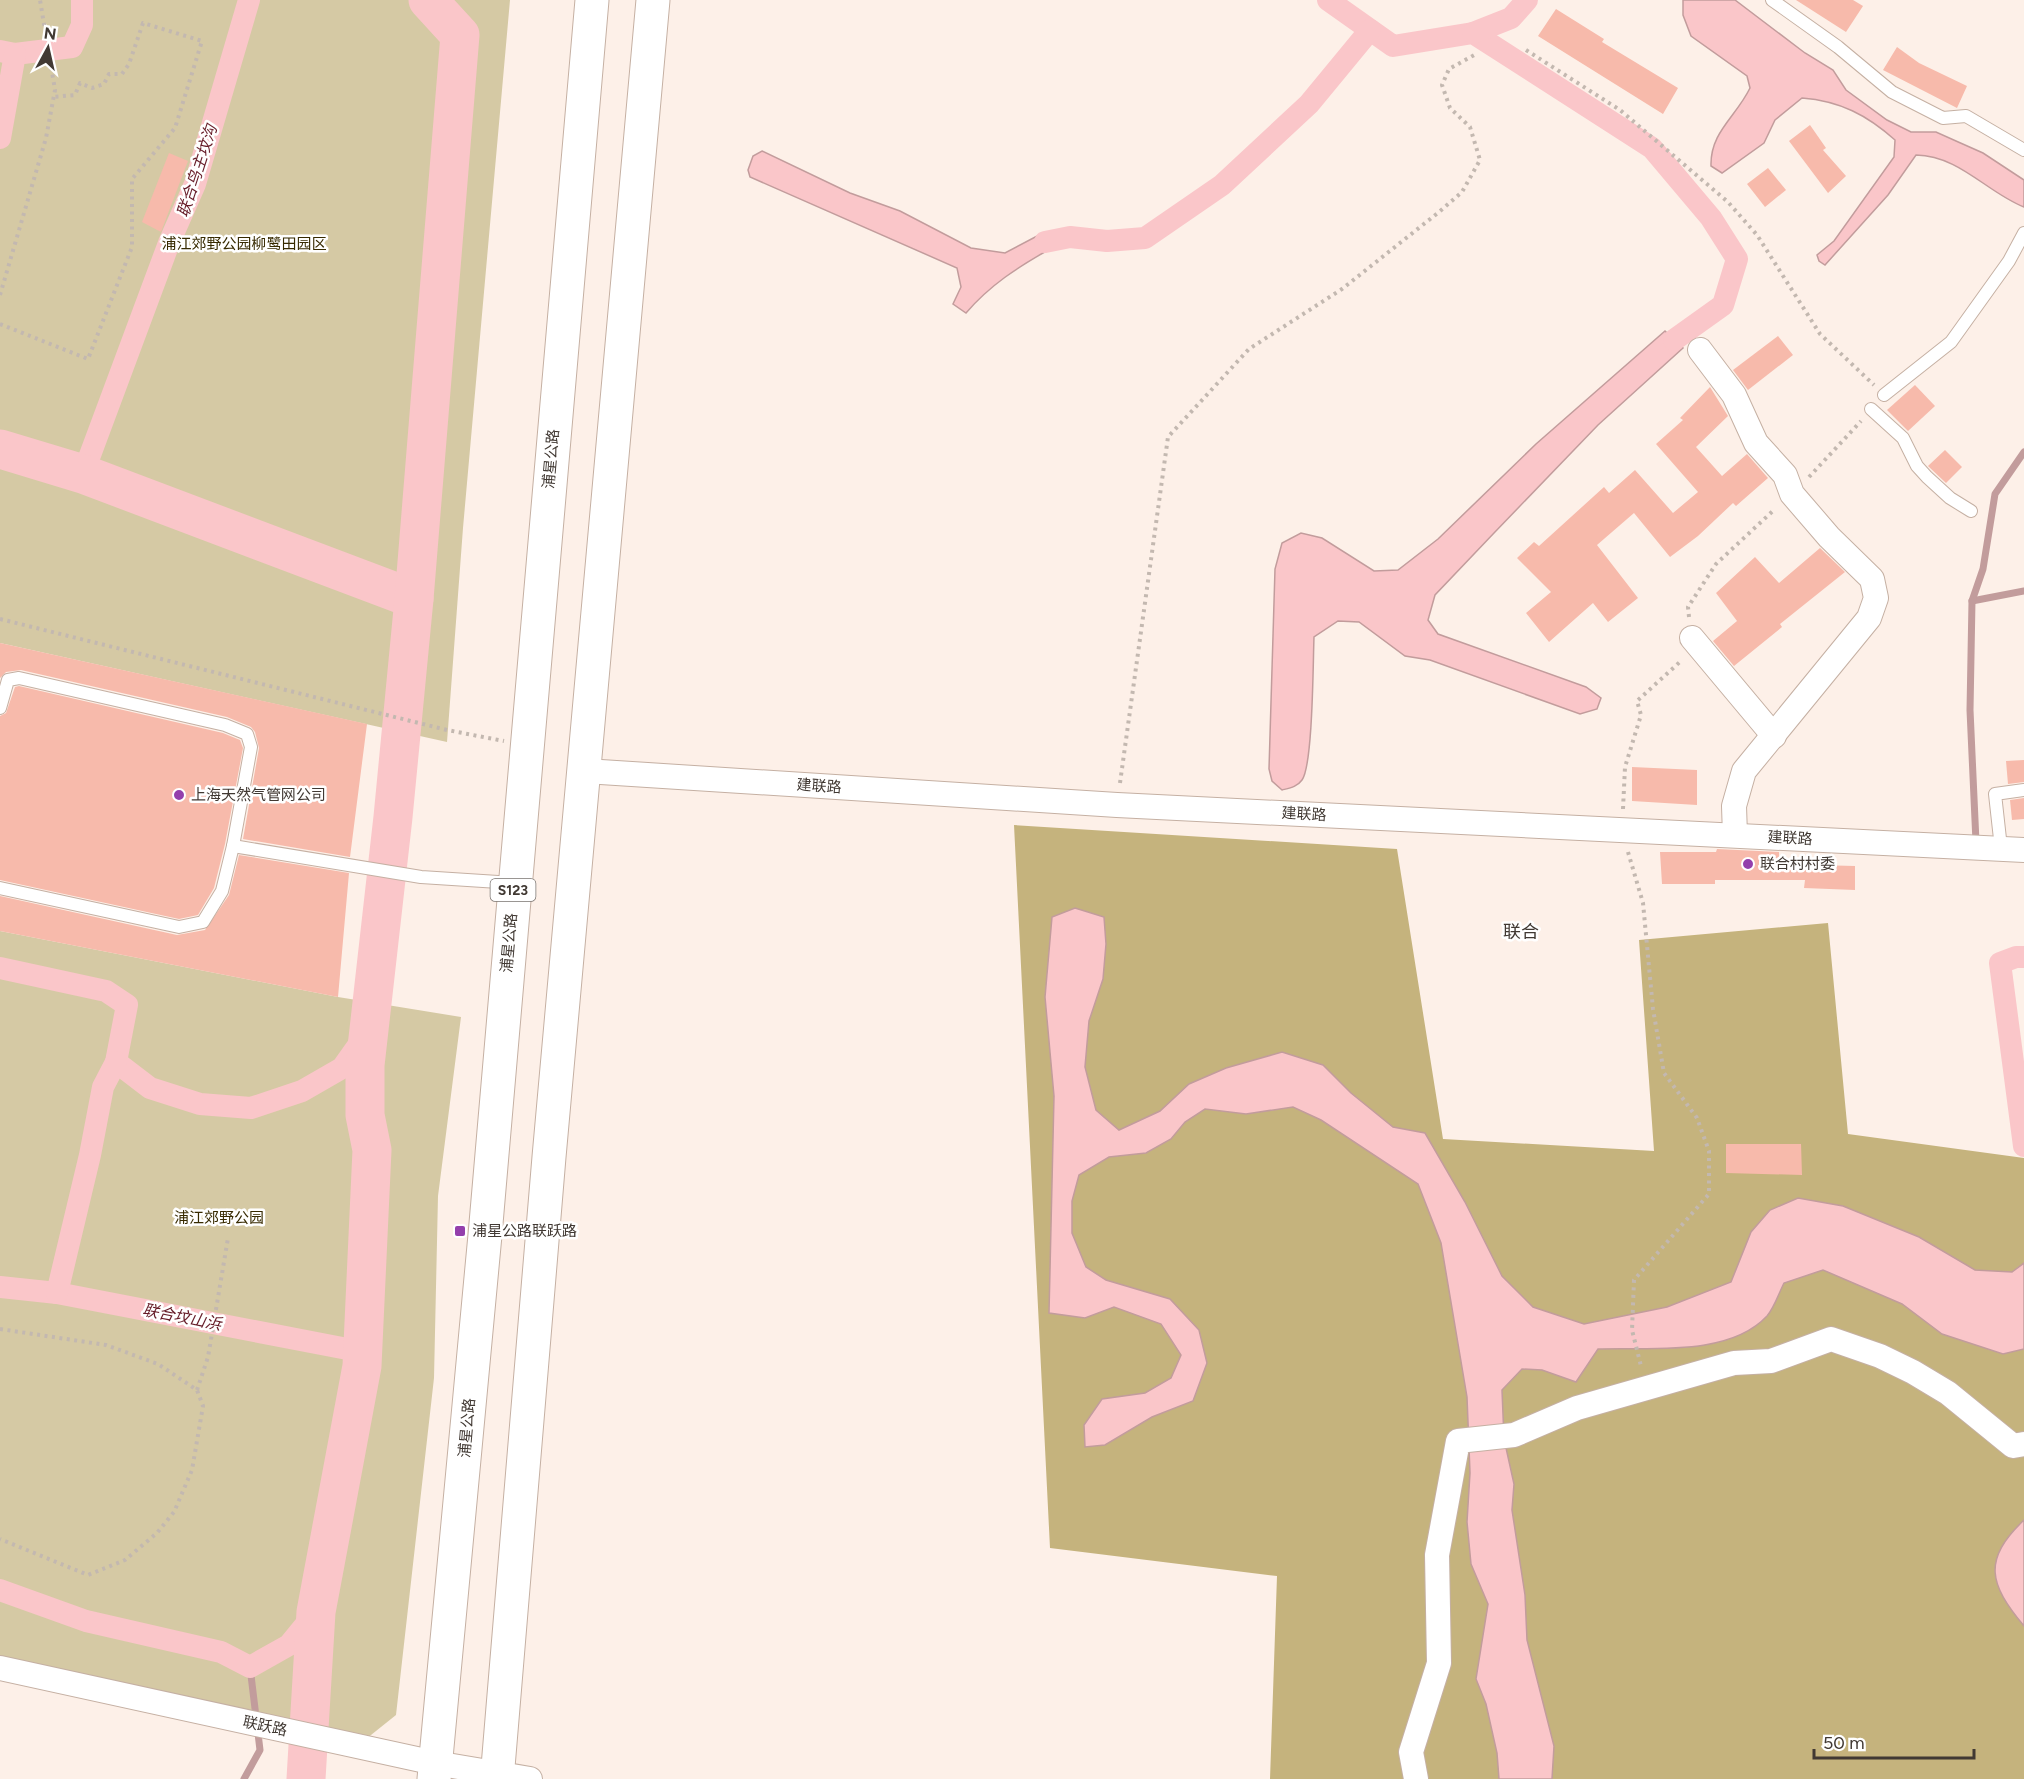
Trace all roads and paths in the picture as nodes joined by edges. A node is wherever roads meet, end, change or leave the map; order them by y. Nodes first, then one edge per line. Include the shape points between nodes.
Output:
1 (40, 0) edge
2 (592, 0) edge
3 (653, 0) edge
4 (1772, 0) edge
5 (1526, 50) dead end
6 (1476, 54) dead end
7 (53, 98) junction
8 (2024, 150) edge
9 (2024, 234) edge
10 (0, 295) edge
11 (0, 324) edge
12 (1700, 350) dead end
13 (1884, 395) joint
14 (1871, 409) joint
15 (1792, 494) junction
16 (1971, 511) dead end
17 (0, 619) edge
18 (1692, 638) junction
19 (0, 708) edge
20 (1774, 736) junction
21 (526, 746) junction
22 (585, 771) junction
23 (2024, 790) edge
24 (1117, 805) junction
25 (1622, 830) junction
26 (1736, 835) junction
27 (233, 846) junction
28 (2013, 849) edge
29 (513, 883) junction
30 (0, 888) edge
31 (228, 1238) dead end
32 (0, 1329) edge
33 (1647, 1389) junction
34 (197, 1390) junction
35 (2019, 1445) edge
36 (0, 1539) edge
37 (0, 1668) edge
38 (434, 1771) edge
39 (496, 1777) edge
40 (530, 1779) edge
41 (1416, 1779) edge

1 - 7 path
2 - 21 main road, 浦星公路 / S123
3 - 22 main road
4 - 8 lane via 1892,92 1943,118 1966,116
5 - 13 path via 1620,110 1728,202 1757,235 1820,334
6 - 24 path via 1449,69 1442,85 1450,108 1470,127 1480,160 1462,192 1342,289 1249,349 1168,437
7 - 10 path via 46,138
7 - 11 path via 75,95 80,83 92,88 104,84 109,74 122,74 143,23 201,41 174,128 132,179 132,247 88,359
9 - 13 lane via 1950,342
12 - 15 street via 1734,395 1756,443 1785,475
14 - 15 path
14 - 16 lane via 1903,438 1927,477
15 - 18 path via 1716,564 1688,607
15 - 20 street via 1872,579 1876,598 1869,618
17 - 21 path
18 - 20 street
18 - 25 path via 1691,651 1637,701 1641,715 1625,767
19 - 27 lane via 8,680 19,678 225,724 246,734 251,747
20 - 26 street via 1744,771 1734,806
21 - 29 main road, 浦星公路 / S123
22 - 24 street, 建联路
22 - 39 main road
23 - 28 lane via 1995,794
24 - 25 street, 建联路
25 - 26 street, 建联路
25 - 33 path via 1643,903 1653,1009 1664,1073 1697,1118 1709,1151 1708,1194 1634,1280 1632,1330
26 - 28 street, 建联路
27 - 29 lane via 421,877
27 - 30 lane via 222,891 203,922 179,927
29 - 38 main road, 浦星公路 / S123 via 485,1235
31 - 34 path via 208,1357
32 - 34 path via 106,1345 158,1364
33 - 35 street via 1734,1364 1772,1360 1831,1339 1913,1372
33 - 41 street via 1577,1408 1514,1435 1458,1442 1437,1555 1439,1663 1411,1752
34 - 36 path via 203,1406 192,1470 174,1512 126,1560 88,1575
37 - 38 street, 联跃路 via 352,1744
38 - 39 street, 联跃路
39 - 40 street, 联跃路

